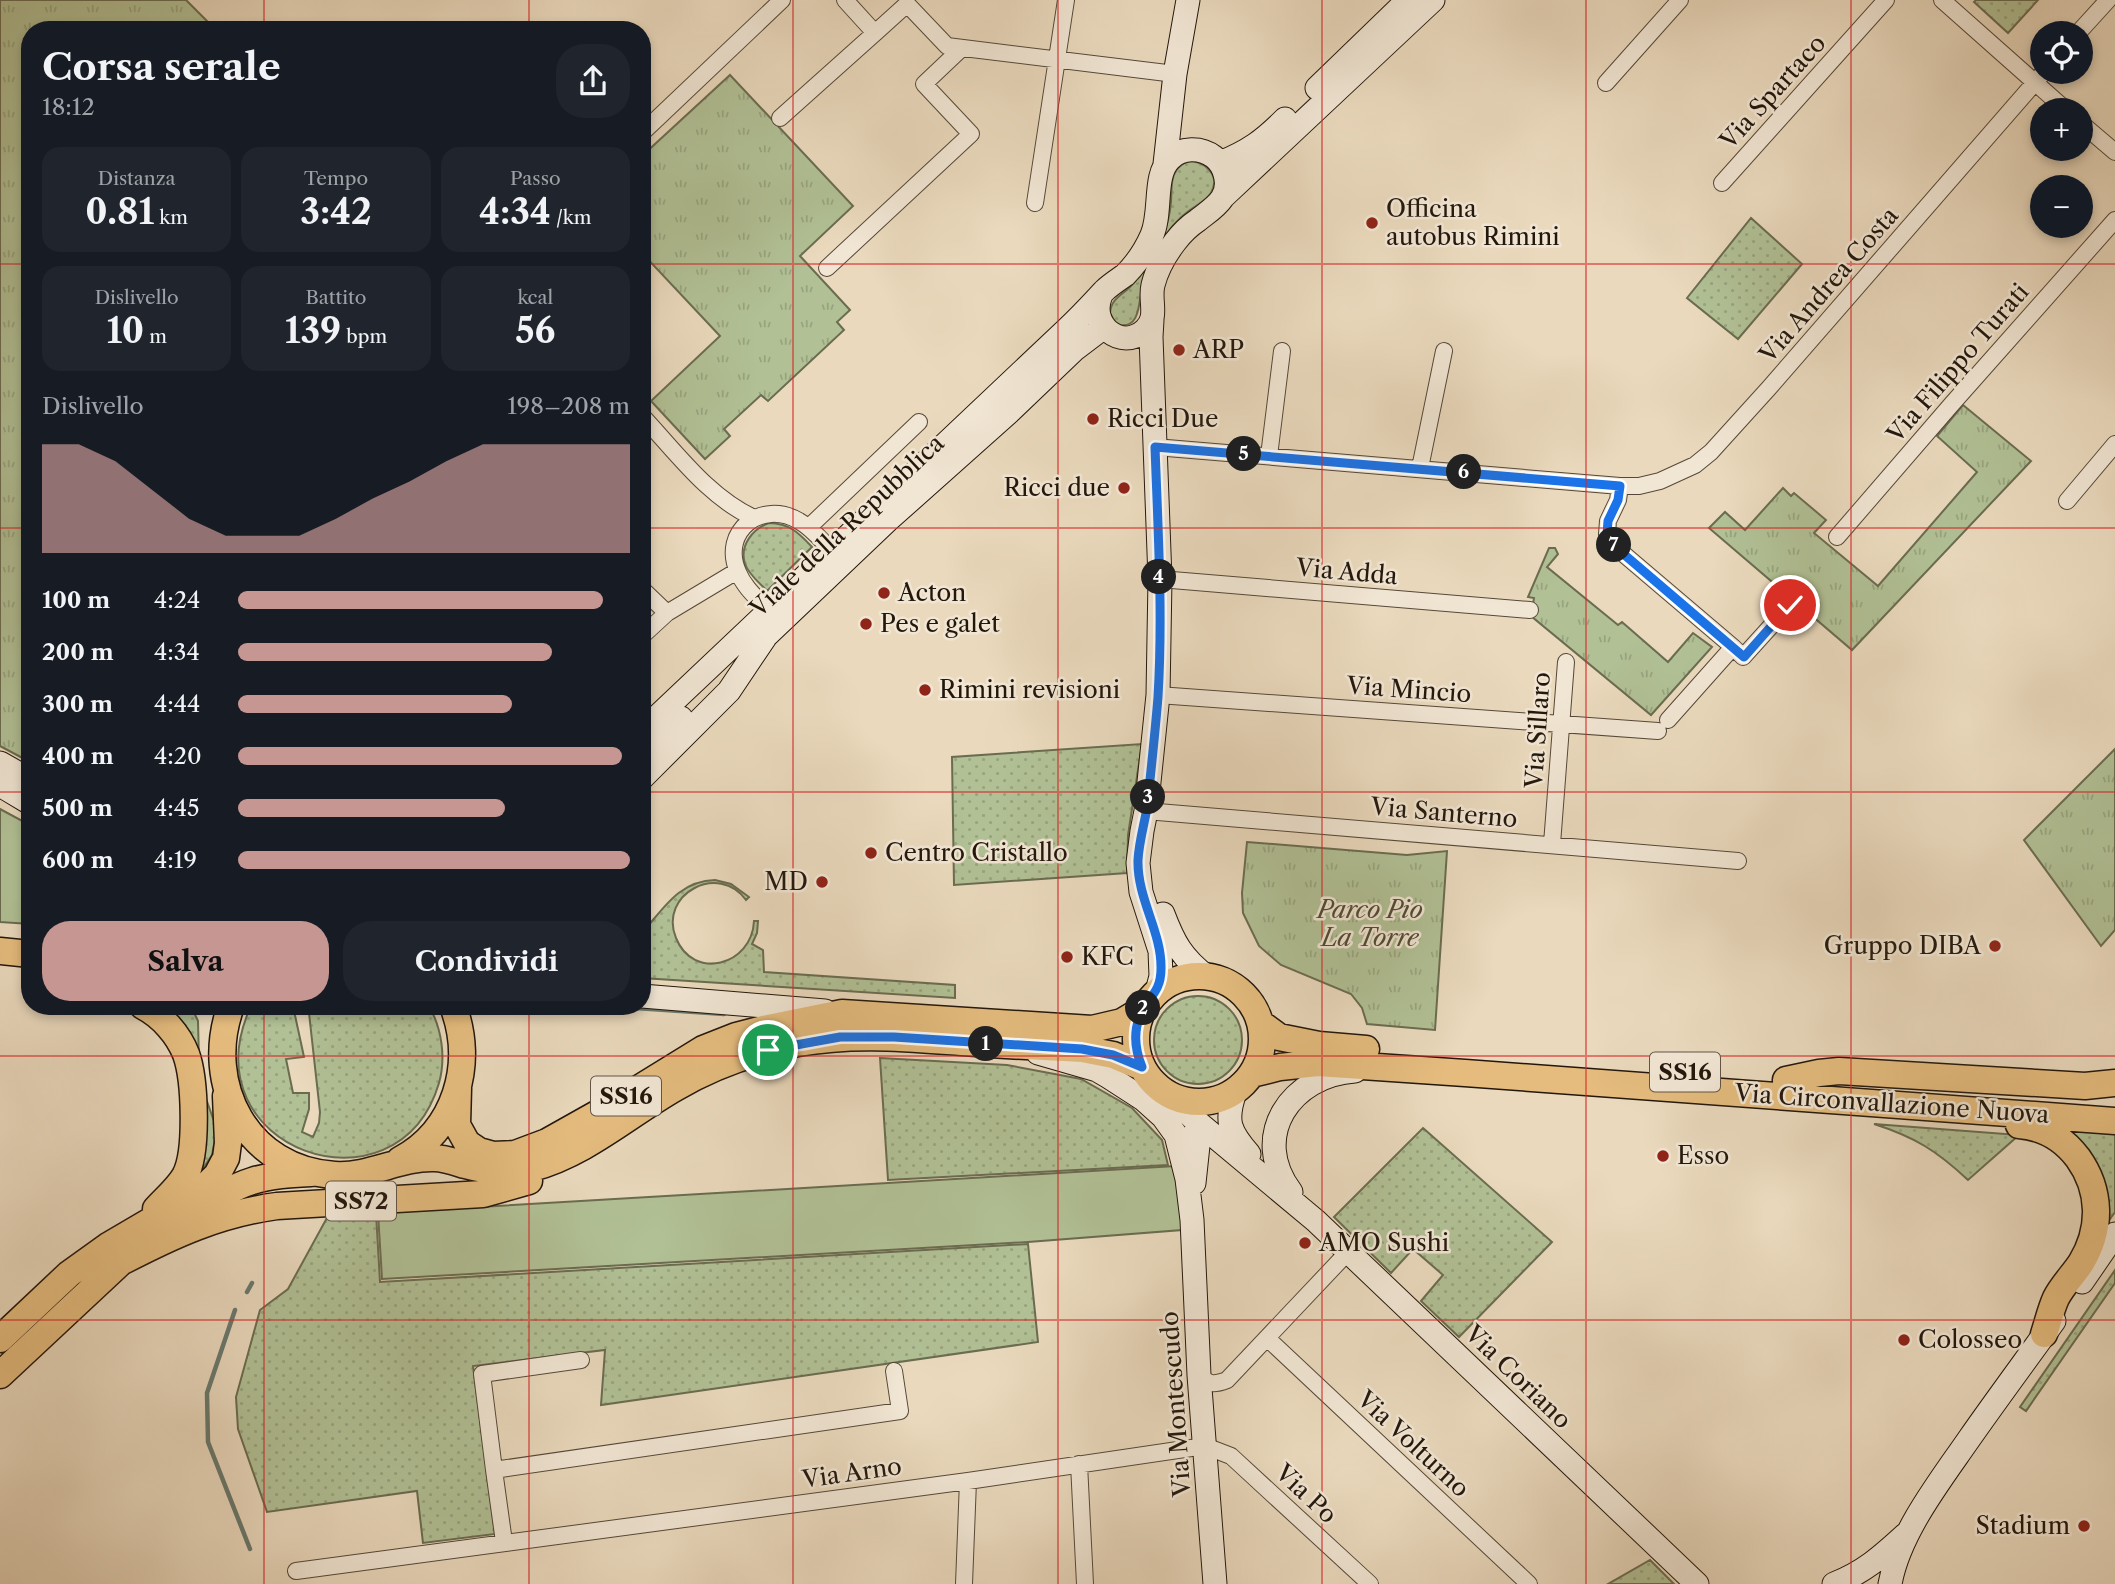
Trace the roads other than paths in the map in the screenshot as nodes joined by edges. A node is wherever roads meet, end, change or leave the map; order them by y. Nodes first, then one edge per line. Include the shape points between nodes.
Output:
1 (782, 0) edge
2 (845, 0) edge
3 (1066, 0) edge
4 (1188, 0) edge
5 (1408, 0) edge
6 (1433, 0) edge
7 (1681, 0) edge
8 (1886, 0) edge
9 (1942, 0) edge
10 (2108, 0) edge
11 (909, 2) edge
12 (2089, 21) edge
13 (875, 33) junction
14 (962, 48) junction
15 (1057, 59) junction
16 (2030, 71) edge
17 (1175, 74) junction
18 (1606, 83) dead end
19 (2034, 84) edge
20 (2044, 84) edge
21 (1325, 91) junction
22 (2056, 98) edge
23 (1171, 109) junction
24 (780, 118) dead end
25 (651, 124) edge
26 (2093, 133) edge
27 (1192, 149) junction
28 (2115, 152) edge
29 (1220, 163) junction
30 (1165, 164) junction
31 (1722, 183) dead end
32 (1223, 197) junction
33 (1035, 203) dead end
34 (2115, 220) edge
35 (827, 268) dead end
36 (1101, 295) junction
37 (1152, 320) junction
38 (1104, 327) junction
39 (1125, 338) junction
40 (1282, 351) dead end
41 (1444, 351) dead end
42 (1152, 375) junction
43 (919, 422) dead end
44 (651, 426) edge
45 (2115, 444) edge
46 (1155, 447) junction
47 (1269, 456) junction
48 (1420, 468) junction
49 (1620, 486) junction
50 (713, 491) junction
51 (2067, 500) dead end
52 (754, 518) junction
53 (809, 527) junction
54 (739, 533) junction
55 (1837, 537) dead end
56 (831, 550) junction
57 (737, 571) junction
58 (1160, 579) junction
59 (651, 598) edge
60 (1790, 605) dead end
61 (768, 610) junction
62 (1530, 610) dead end
63 (667, 613) junction
64 (651, 628) edge
65 (766, 636) junction
66 (1733, 647) junction
67 (1566, 662) dead end
68 (1158, 695) junction
69 (651, 722) edge
70 (1561, 724) junction
71 (651, 746) edge
72 (0, 763) edge
73 (651, 769) edge
74 (21, 775) edge
75 (0, 785) edge
76 (21, 798) edge
77 (1146, 811) junction
78 (1552, 844) junction
79 (1738, 860) dead end
80 (0, 951) edge
81 (21, 953) edge
82 (0, 969) edge
83 (21, 970) edge
84 (1208, 976) junction
85 (651, 997) edge
86 (1150, 1001) junction
87 (842, 1013) junction
88 (154, 1015) edge
89 (222, 1015) edge
90 (456, 1015) edge
91 (459, 1015) edge
92 (1260, 1023) junction
93 (461, 1033) junction
94 (1016, 1046) junction
95 (1142, 1067) junction
96 (1410, 1069) junction
97 (1243, 1083) junction
98 (2115, 1083) edge
99 (225, 1086) junction
100 (458, 1088) junction
101 (1795, 1089) junction
102 (1171, 1096) junction
103 (2115, 1103) edge
104 (1195, 1120) junction
105 (2115, 1121) edge
106 (597, 1138) junction
107 (382, 1168) junction
108 (321, 1173) junction
109 (1281, 1190) junction
110 (1302, 1209) junction
111 (1192, 1220) junction
112 (141, 1227) junction
113 (2115, 1234) edge
114 (2115, 1248) edge
115 (1348, 1252) junction
116 (121, 1262) junction
117 (2075, 1292) junction
118 (2045, 1334) junction
119 (1267, 1338) junction
120 (0, 1339) edge
121 (581, 1360) dead end
122 (894, 1371) dead end
123 (0, 1375) edge
124 (1199, 1375) junction
125 (1227, 1380) junction
126 (1205, 1446) junction
127 (1079, 1464) junction
128 (494, 1470) junction
129 (968, 1480) junction
130 (1909, 1530) junction
131 (504, 1542) junction
132 (296, 1571) dead end
133 (964, 1584) edge
134 (1085, 1584) edge
135 (1216, 1584) edge
136 (1370, 1584) edge
137 (1529, 1584) edge
138 (1696, 1584) edge
139 (1834, 1584) edge
140 (1890, 1584) edge

1 - 25 street
2 - 13 street
3 - 15 street
4 - 17 main road, Viale della Repubblica
5 - 21 main road
6 - 21 main road
7 - 18 street
8 - 31 street, Via Spartaco
9 - 16 street
10 - 12 street
11 - 13 street
11 - 14 street via 947,46
13 - 24 street
14 - 15 street
14 - 35 street via 923,84 971,134
15 - 17 street
15 - 33 street
17 - 23 main road, Viale della Repubblica
19 - 49 street, Via Andrea Costa via 1711,452 1660,481
20 - 22 street
21 - 29 main road via 1256,146
21 - 32 main road
23 - 27 main road
23 - 30 main road, Viale della Repubblica
26 - 28 street
27 - 29 main road via 1209,153
27 - 30 main road
29 - 32 main road via 1226,179
30 - 36 main road, Viale della Repubblica via 1152,234 1132,268
32 - 37 main road via 1177,239 1160,266 1152,290
34 - 55 street, Via Filippo Turati
36 - 38 main road via 1097,311
36 - 56 main road, Viale della Repubblica
37 - 39 main road via 1142,332
37 - 42 main road
38 - 39 main road
38 - 65 main road, Viale della Repubblica via 1075,348
39 - 42 main road
40 - 47 street
41 - 48 street
42 - 46 main road
43 - 53 street
44 - 50 street
45 - 51 street
46 - 47 street, Via Andrea Costa
46 - 58 main road
47 - 48 street, Via Andrea Costa
48 - 49 street, Via Andrea Costa
49 - 66 street via 1608,521 1607,534 1613,545
50 - 52 street
50 - 54 street
52 - 53 street via 782,514
52 - 54 street
53 - 56 street
54 - 57 street
56 - 61 main road, Viale della Repubblica
57 - 61 street
57 - 63 street
58 - 62 street, Via Adda
58 - 68 main road
59 - 63 street
60 - 66 street via 1744,657
61 - 69 main road, Viale della Repubblica
63 - 64 street
65 - 71 main road
65 - 73 main road, Viale della Repubblica via 729,691
66 - 70 street, Via Mincio via 1663,725
67 - 70 street, Via Sillaro
68 - 70 street, Via Mincio
68 - 77 main road
70 - 78 street, Via Sillaro
72 - 74 main road
75 - 76 main road
77 - 78 street, Via Santerno
77 - 84 main road via 1150,863 1172,940 1192,966
77 - 86 main road via 1138,863 1141,892 1161,958 1161,976
78 - 79 street, Via Santerno
80 - 81 main road
82 - 83 main road
84 - 86 main road, SS16 via 1180,979
84 - 92 main road via 1241,992
85 - 87 main road
86 - 87 main road, SS16 via 1122,1022 1092,1029
86 - 95 main road via 1135,1033
87 - 100 main road, SS16 via 763,1029 703,1049 592,1117 515,1154 493,1155 467,1143 457,1125
88 - 112 main road via 186,1054 195,1132 185,1177
89 - 99 main road, SS16
90 - 93 main road, SS16
91 - 93 main road
92 - 97 main road via 1261,1050
92 - 101 main road, Via Circonvallazione Nuova / SS16 via 1279,1037 1319,1045
93 - 100 main road, SS16 via 463,1066
94 - 95 main road, SS16 via 1082,1049
94 - 106 main road, SS16 via 840,1037 777,1048 732,1061 676,1087
94 - 111 main road, Via Montescudo via 1097,1070 1163,1117 1176,1135
95 - 102 main road, SS16 via 1159,1089
96 - 97 main road, Via Circonvallazione Nuova / SS16 via 1318,1063 1280,1067
96 - 101 main road, Via Circonvallazione Nuova / SS16
96 - 110 main road, Via Coriano via 1344,1072 1310,1084 1294,1096 1278,1121 1274,1149 1277,1169
97 - 102 main road, Via Circonvallazione Nuova / SS16 via 1223,1098 1196,1103
97 - 109 main road, Via Coriano via 1228,1110 1229,1123 1237,1140
98 - 101 main road via 2085,1086 1839,1071 1818,1073
99 - 108 main road, SS16 via 258,1141 296,1166
99 - 112 main road via 227,1150 217,1175 200,1192
100 - 107 main road, SS16 via 449,1112 429,1138 411,1154
101 - 103 main road, Via Circonvallazione Nuova / SS16
101 - 105 main road, Via Circonvallazione Nuova / SS16
101 - 118 main road via 1828,1108 2038,1128 2064,1143 2093,1186 2096,1224 2081,1262 2056,1297
102 - 104 main road, Via Coriano
104 - 109 main road, Via Coriano
104 - 111 main road, Via Montescudo via 1199,1136
106 - 107 main road, SS16 via 552,1162 515,1172 482,1170 434,1158
106 - 116 main road, SS72 via 563,1165 517,1185 472,1195 251,1209 197,1225
107 - 108 main road, SS16 via 360,1174
108 - 116 main road, SS72 via 251,1181 189,1215
109 - 110 main road, Via Coriano
110 - 115 main road, Via Coriano
111 - 124 main road, Via Montescudo
112 - 120 main road via 69,1274
113 - 117 main road
114 - 117 main road
115 - 119 street
115 - 138 main road, Via Coriano
116 - 123 main road, SS72
117 - 118 main road
118 - 130 main road
119 - 125 street
119 - 137 street, Via Volturno
121 - 128 street via 482,1374
122 - 128 street via 900,1411
124 - 125 street via 1215,1385
124 - 126 main road, Via Montescudo
125 - 126 street via 1211,1403
126 - 127 street, Via Arno
126 - 135 main road, Via Montescudo
126 - 136 street, Via Po via 1231,1456
127 - 129 street, Via Arno
127 - 134 street
128 - 131 street
129 - 131 street, Via Arno
129 - 133 street
130 - 139 main road via 1875,1562
130 - 140 main road
131 - 132 street, Via Arno

